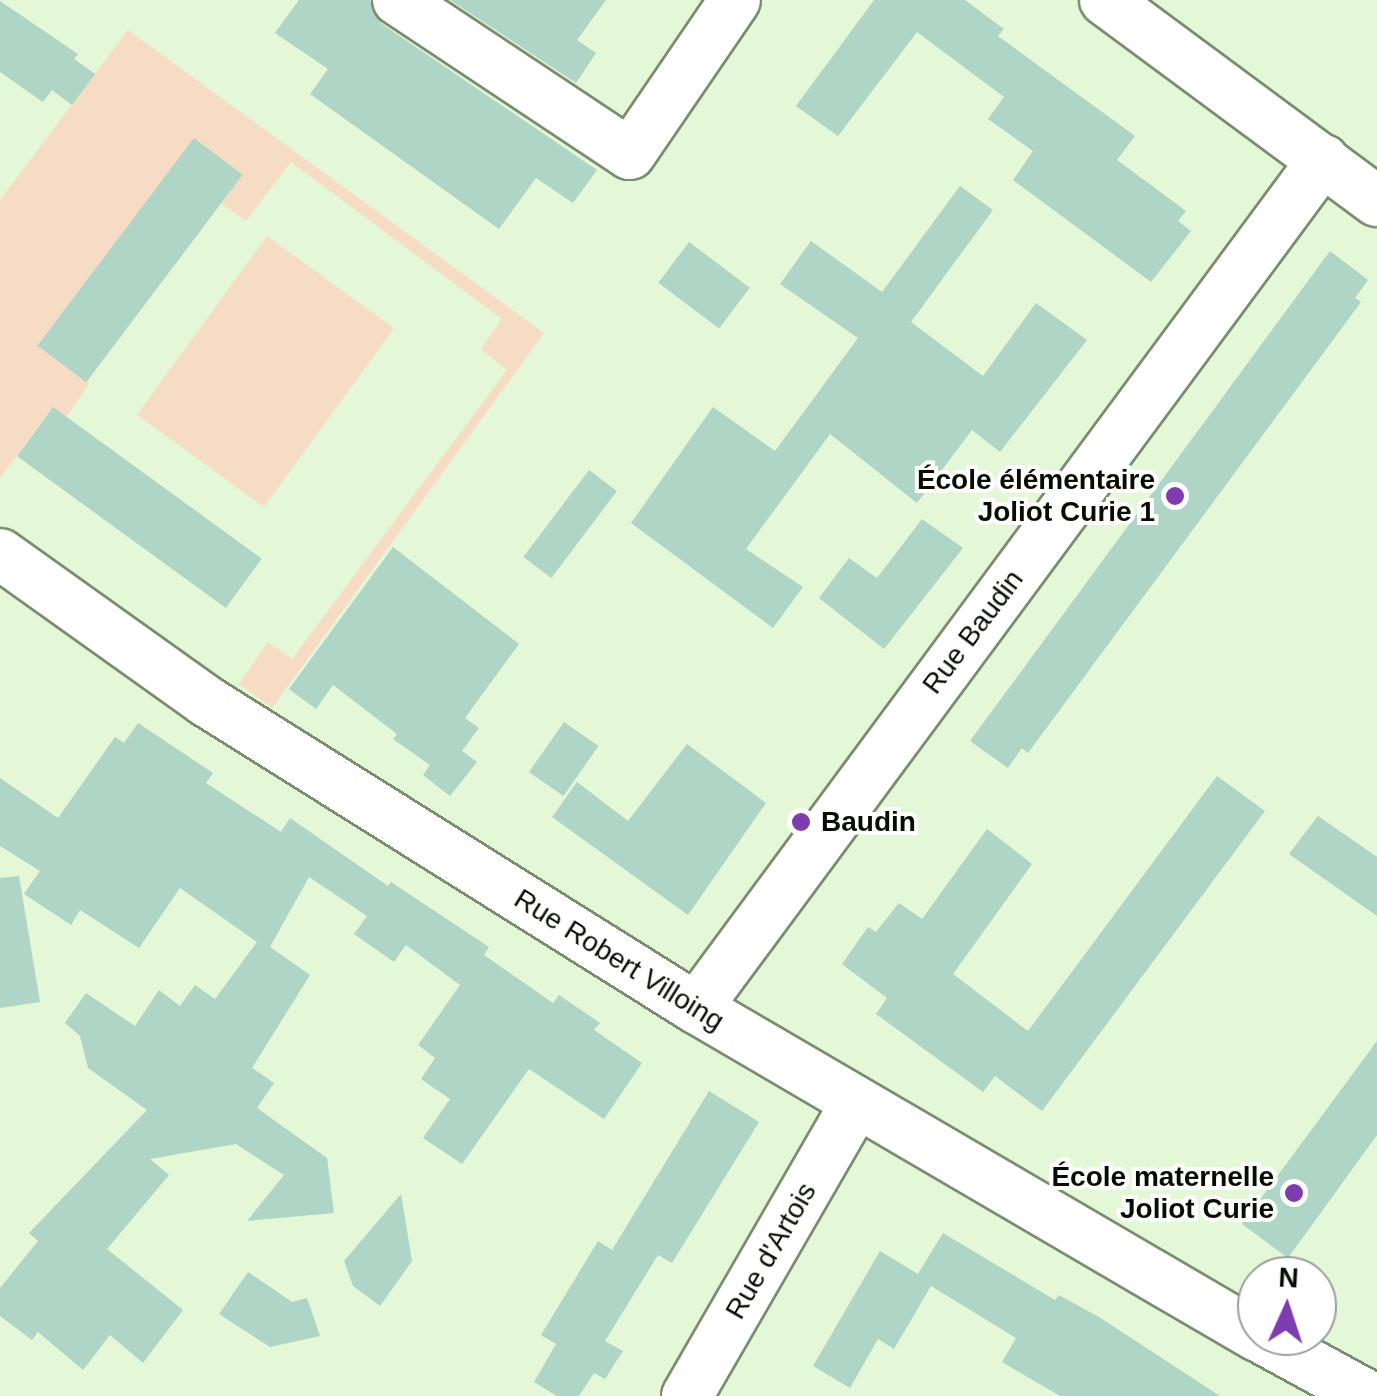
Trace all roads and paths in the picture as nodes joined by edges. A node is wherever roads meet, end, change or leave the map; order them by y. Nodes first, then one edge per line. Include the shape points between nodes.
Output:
1 (398, 0) edge
2 (735, 0) edge
3 (1105, 0) edge
4 (1324, 160) junction
5 (1377, 201) edge
6 (0, 554) edge
7 (696, 1008) junction
8 (855, 1105) junction
9 (1237, 1325) edge
10 (1294, 1356) edge
11 (687, 1396) edge
12 (1368, 1396) edge

1 - 2 street via 630,154
3 - 4 street
4 - 5 street
4 - 7 street, Rue Baudin
6 - 7 street, Rue Robert Villoing via 206,700
7 - 8 street, Rue Robert Villoing
8 - 9 street, Rue Robert Villoing
8 - 11 street, Rue d'Artois
10 - 12 street, Rue Robert Villoing

